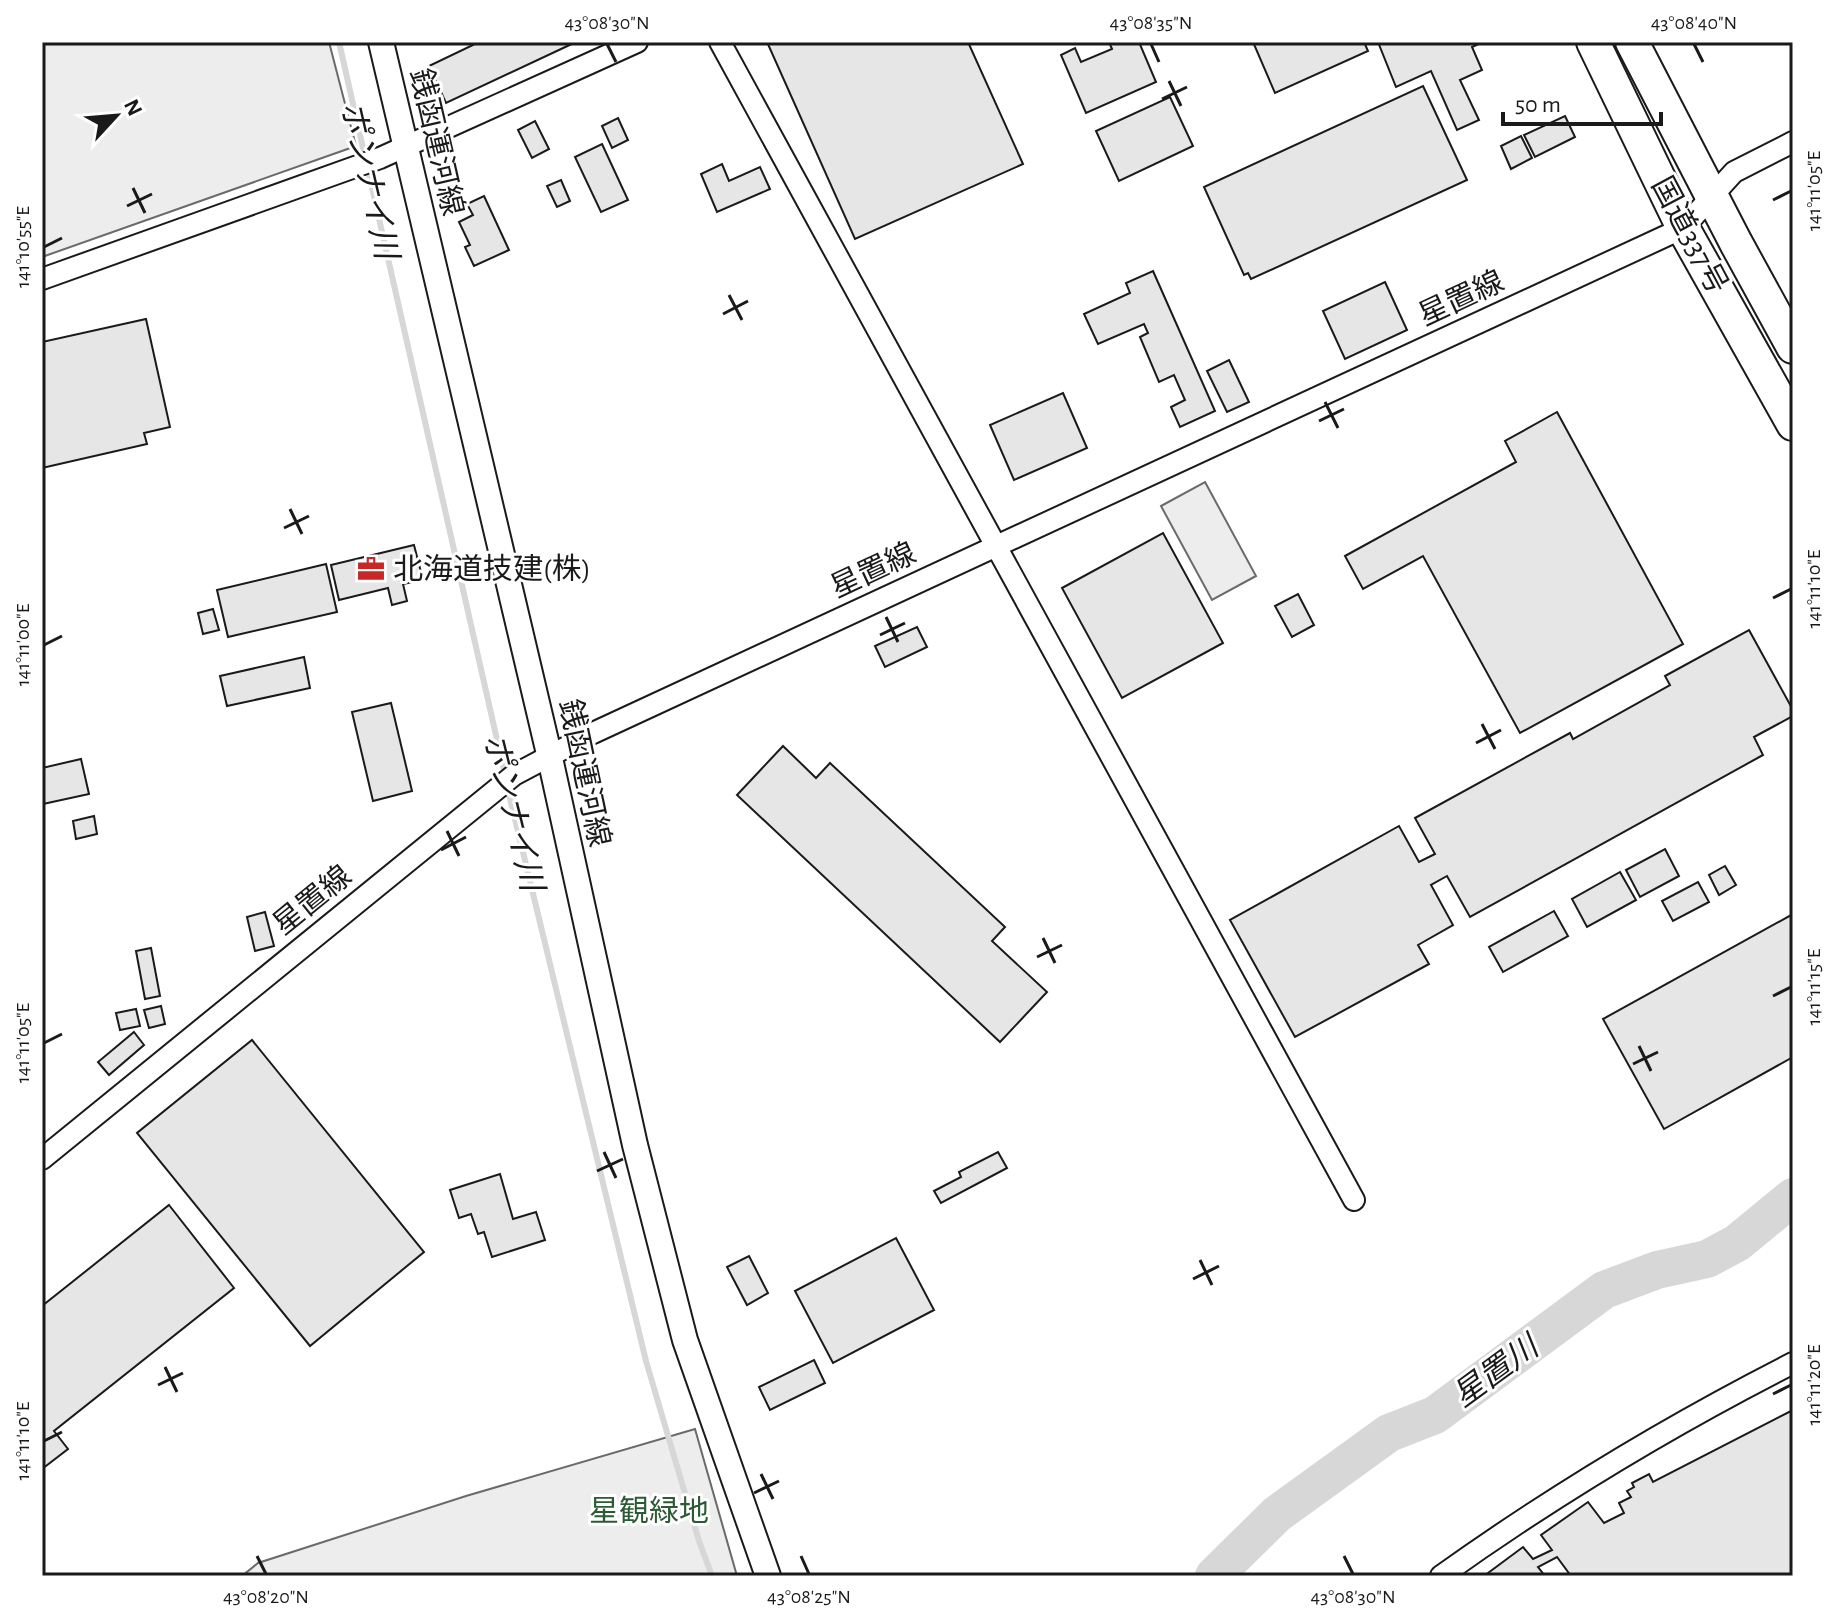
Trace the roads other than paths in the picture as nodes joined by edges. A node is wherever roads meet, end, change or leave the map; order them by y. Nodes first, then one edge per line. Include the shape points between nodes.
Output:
1 (381, 42) edge
2 (637, 42) edge
3 (720, 42) edge
4 (1593, 42) edge
5 (1632, 42) edge
6 (1793, 142) edge
7 (405, 148) junction
8 (1712, 195) junction
9 (1683, 228) junction
10 (42, 279) edge
11 (1793, 347) edge
12 (1793, 424) edge
13 (996, 546) junction
14 (550, 758) junction
15 (42, 1159) edge
16 (1354, 1200) dead end
17 (1793, 1363) edge
18 (768, 1576) edge
19 (1441, 1576) edge

1 - 7 street, 銭函運河線
2 - 7 street
3 - 13 street
4 - 9 highway, 国道337号
5 - 8 highway, 国道337号
6 - 8 street, 星置線 via 1734,172
7 - 10 street
7 - 14 street, 銭函運河線
8 - 9 street, 星置線
8 - 11 highway, 国道337号
9 - 12 highway, 国道337号
9 - 13 street, 星置線
13 - 14 street, 星置線 via 593,733
13 - 16 street
14 - 15 street, 星置線 via 492,791
14 - 18 street, 銭函運河線 via 639,1160 685,1340
17 - 19 street via 1698,1411

